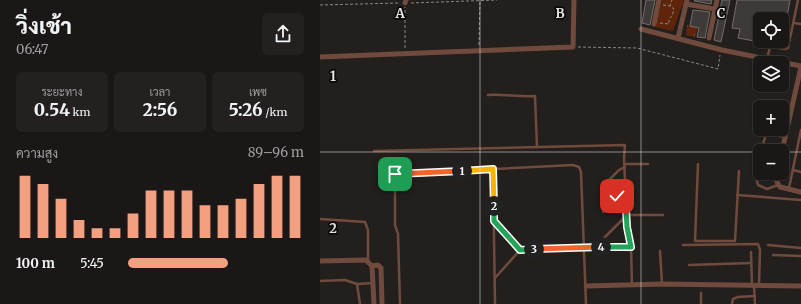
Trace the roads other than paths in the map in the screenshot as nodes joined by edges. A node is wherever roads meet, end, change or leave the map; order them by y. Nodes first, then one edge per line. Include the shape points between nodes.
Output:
1 (574, 0) edge
2 (717, 0) edge
3 (798, 0) edge
4 (658, 2) edge
5 (687, 2) edge
6 (715, 10) junction
7 (655, 23) road end
8 (794, 23) junction
9 (801, 24) edge
10 (641, 29) dead end
11 (678, 38) junction
12 (709, 38) dead end
13 (789, 44) edge
14 (775, 48) edge
15 (788, 48) edge
16 (320, 57) edge
17 (753, 57) edge
18 (789, 65) edge
19 (801, 67) edge
20 (488, 95) dead end
21 (801, 130) edge
22 (785, 137) junction
23 (763, 144) edge
24 (784, 144) edge
25 (537, 147) junction
26 (374, 151) dead end
27 (648, 164) dead end
28 (698, 164) dead end
29 (624, 165) junction
30 (493, 169) junction
31 (793, 170) junction
32 (739, 171) dead end
33 (801, 172) edge
34 (757, 180) edge
35 (777, 180) edge
36 (604, 185) dead end
37 (779, 185) junction
38 (789, 190) junction
39 (626, 191) junction
40 (801, 192) edge
41 (737, 195) junction
42 (801, 200) edge
43 (603, 212) dead end
44 (627, 215) junction
45 (663, 215) dead end
46 (320, 219) edge
47 (494, 221) junction
48 (603, 239) dead end
49 (683, 245) dead end
50 (768, 245) dead end
51 (631, 247) junction
52 (584, 248) junction
53 (801, 248) edge
54 (520, 250) junction
55 (660, 251) dead end
56 (751, 252) dead end
57 (773, 255) dead end
58 (801, 256) edge
59 (320, 261) edge
60 (370, 263) junction
61 (751, 263) junction
62 (690, 265) dead end
63 (495, 278) junction
64 (320, 281) edge
65 (373, 283) junction
66 (357, 284) junction
67 (632, 284) junction
68 (662, 284) junction
69 (755, 285) junction
70 (586, 286) junction
71 (801, 286) edge
72 (701, 293) dead end
73 (755, 296) junction
74 (360, 304) edge
75 (374, 304) edge
76 (382, 304) edge
77 (400, 304) edge
78 (495, 304) edge
79 (586, 304) edge
80 (701, 304) edge
81 (732, 304) edge
82 (755, 304) edge

1 - 16 street via 573,47
2 - 6 street
3 - 8 lane
4 - 7 street
5 - 6 street
5 - 11 street
6 - 12 street
8 - 9 lane
8 - 13 lane
10 - 11 street
11 - 17 street
14 - 15 lane
18 - 19 street
19 - 22 street
20 - 25 lane via 535,96
21 - 31 lane
22 - 23 lane via 766,134
22 - 24 street
25 - 26 lane
25 - 29 lane via 625,145
27 - 29 lane
28 - 41 lane via 696,241 735,241
29 - 36 lane
29 - 39 lane
30 - 47 lane
30 - 52 lane via 573,165 579,167
30 - 77 lane via 395,174
31 - 33 lane
31 - 38 lane
32 - 41 lane
34 - 37 lane via 758,185 767,189
35 - 37 street
37 - 38 street
38 - 40 street
39 - 43 lane via 617,196
39 - 44 lane
41 - 42 lane
44 - 45 lane
44 - 48 lane
44 - 51 lane
46 - 60 lane via 364,222 368,230
47 - 54 lane
47 - 63 lane
49 - 69 lane via 758,244 760,250
50 - 53 lane
51 - 52 lane
51 - 67 lane
52 - 54 lane
52 - 70 lane
54 - 63 lane
55 - 68 lane
56 - 61 lane
57 - 58 lane
59 - 60 street
60 - 65 street
60 - 76 street via 381,268
61 - 62 lane
61 - 69 lane
63 - 78 lane
64 - 66 lane via 346,280
65 - 66 lane
65 - 75 street
66 - 74 lane
67 - 68 street
67 - 70 street
68 - 69 street
69 - 71 street
69 - 73 lane
70 - 79 lane
72 - 80 lane
73 - 81 lane via 736,297
73 - 82 lane

